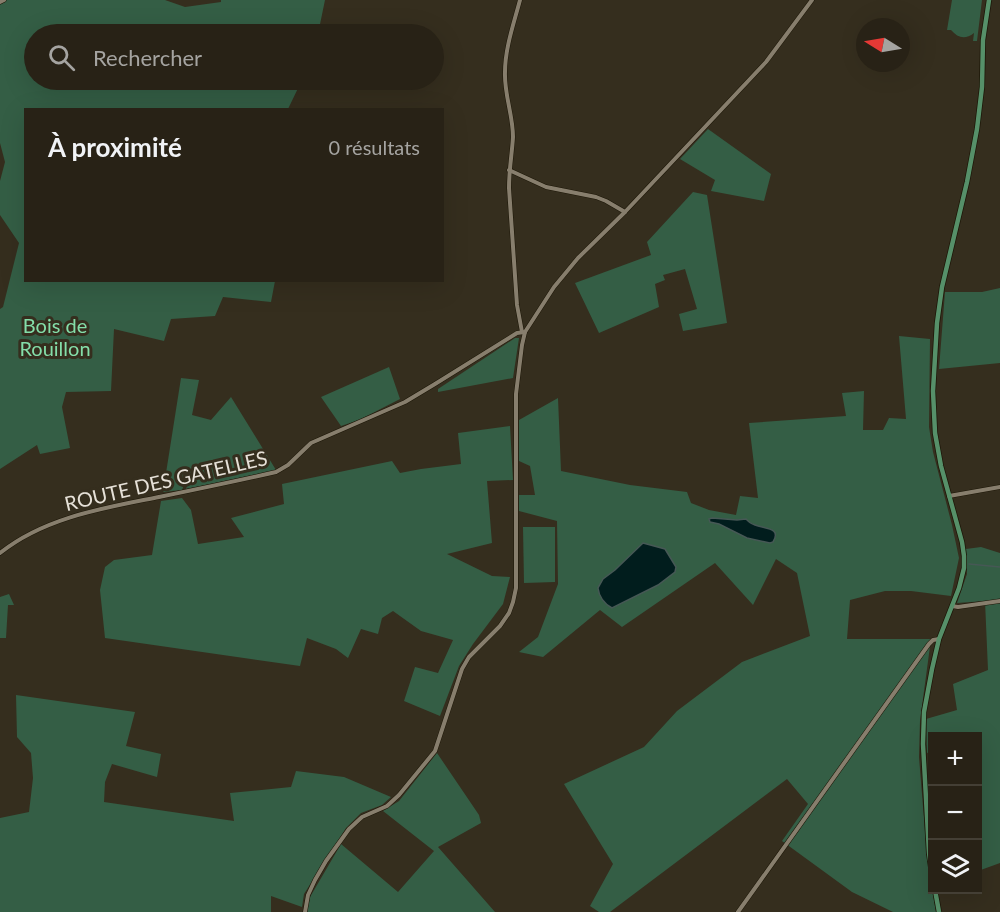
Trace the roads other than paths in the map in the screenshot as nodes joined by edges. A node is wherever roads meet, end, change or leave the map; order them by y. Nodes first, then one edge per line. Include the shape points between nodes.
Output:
1 (4, 0) edge
2 (520, 0) edge
3 (812, 0) edge
4 (989, 0) edge
5 (0, 2) edge
6 (508, 170) junction
7 (624, 212) junction
8 (524, 332) junction
9 (1000, 487) edge
10 (949, 496) junction
11 (0, 553) edge
12 (1000, 601) edge
13 (952, 606) junction
14 (939, 639) junction
15 (928, 840) edge
16 (936, 894) edge
17 (305, 912) edge
18 (738, 912) edge
19 (939, 912) edge

1 - 5 street
2 - 6 street via 504,73 513,137
3 - 7 street via 766,62
4 - 10 main road via 975,146 937,323 935,433
6 - 7 street via 546,187 596,197
6 - 8 street via 516,294
7 - 8 street via 572,265
8 - 11 street, ROUTE DES GATELLES via 405,402 311,443 276,472 100,509 46,525
8 - 17 street via 516,394 516,588 509,613 462,669 435,751 393,801 348,829 315,880
9 - 10 street
10 - 13 main road via 964,555 963,578
12 - 13 street
13 - 14 main road
14 - 15 main road via 924,712 922,744
14 - 18 street via 929,644
16 - 19 main road

